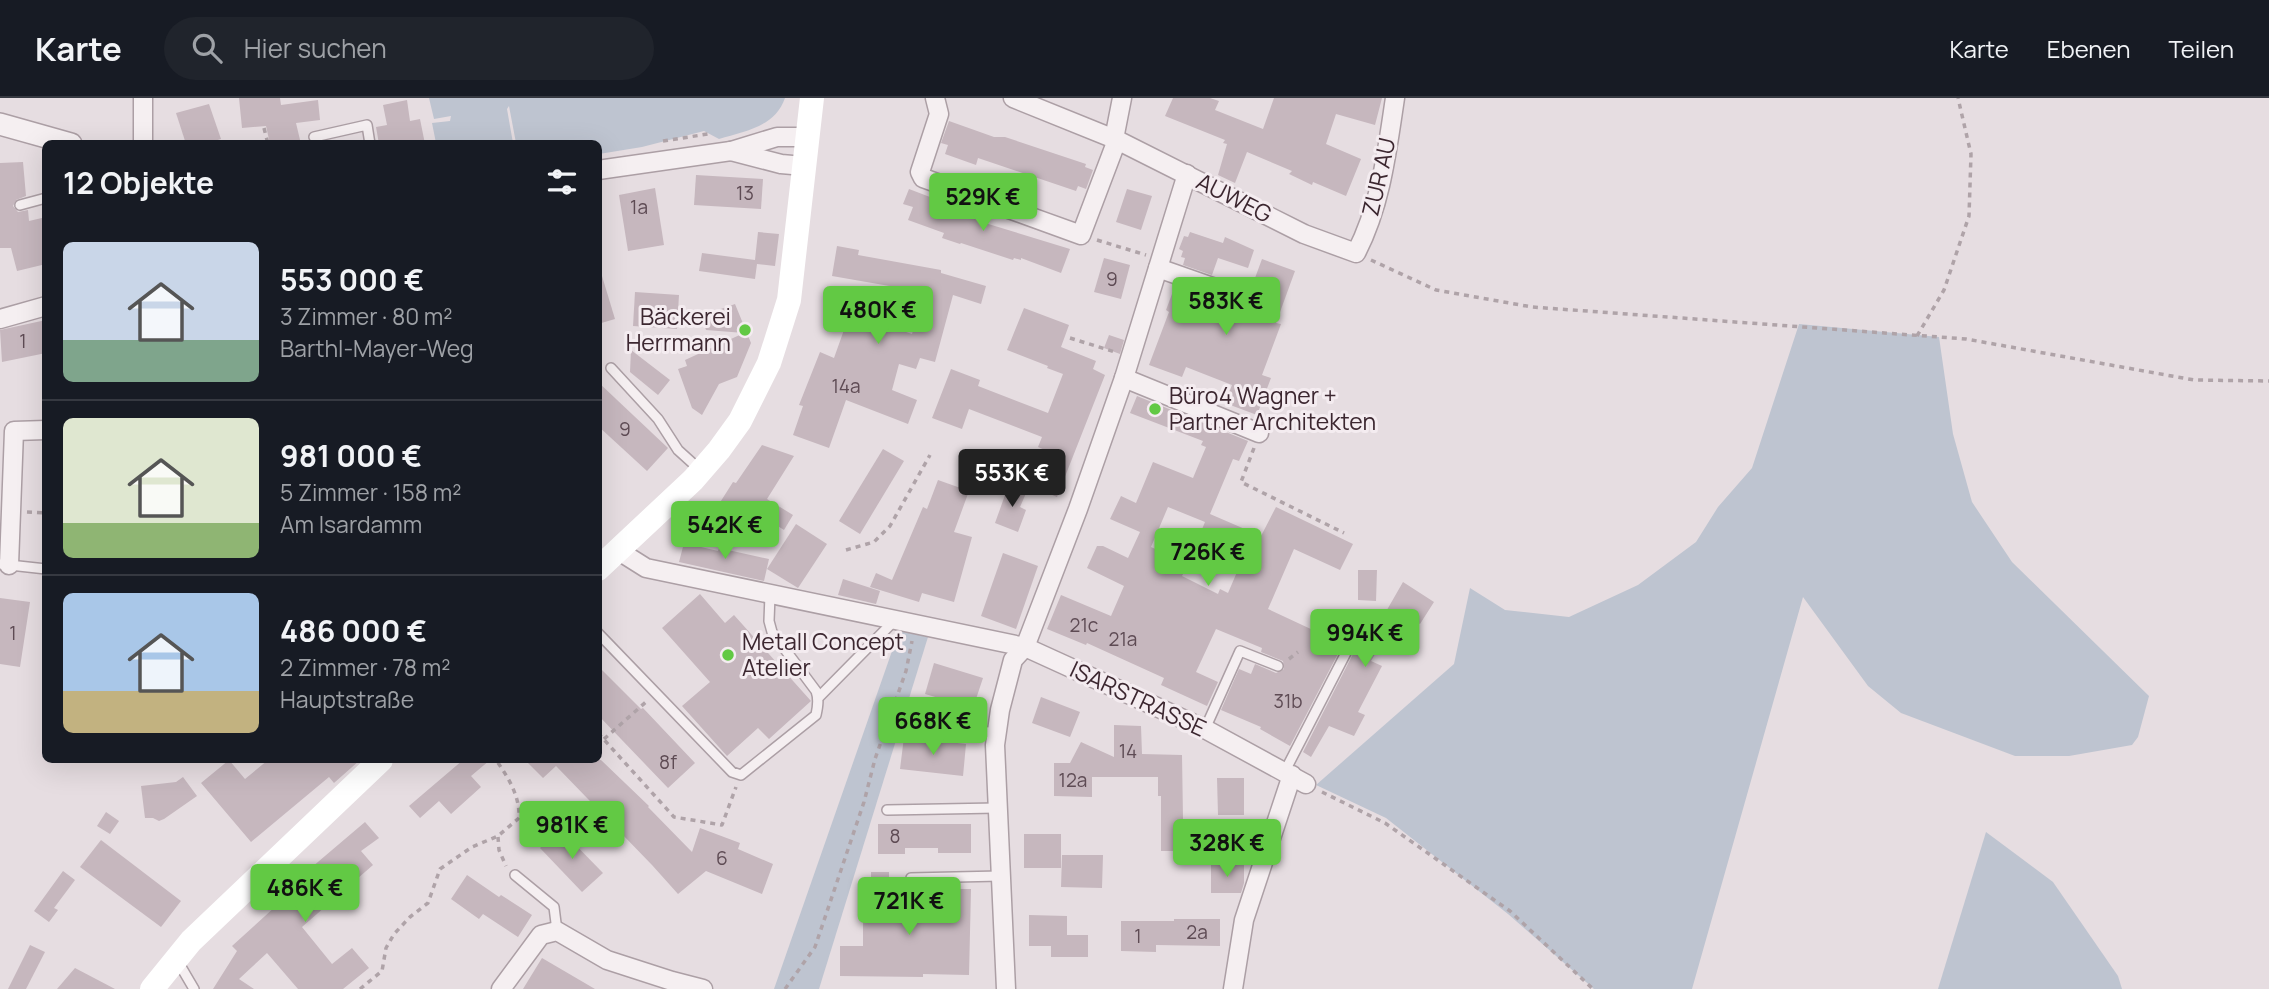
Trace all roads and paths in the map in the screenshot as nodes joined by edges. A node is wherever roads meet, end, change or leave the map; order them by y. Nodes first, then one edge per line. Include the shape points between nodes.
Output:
1 (143, 98) edge
2 (812, 98) edge
3 (935, 98) edge
4 (1013, 98) edge
5 (1122, 98) edge
6 (1395, 98) edge
7 (1958, 98) edge
8 (0, 124) edge
9 (264, 128) dead end
10 (314, 137) dead end
11 (807, 137) junction
12 (58, 140) edge
13 (143, 140) edge
14 (267, 140) edge
15 (369, 140) edge
16 (1115, 140) junction
17 (731, 151) junction
18 (804, 166) junction
19 (602, 169) edge
20 (1187, 174) junction
21 (42, 199) edge
22 (20, 205) dead end
23 (1081, 235) junction
24 (1356, 253) junction
25 (1160, 264) junction
26 (1235, 296) dead end
27 (42, 307) edge
28 (0, 319) edge
29 (1917, 336) junction
30 (1070, 338) dead end
31 (1131, 357) junction
32 (611, 368) dead end
33 (1124, 378) junction
34 (2269, 381) edge
35 (42, 430) edge
36 (1259, 433) joint
37 (930, 455) dead end
38 (701, 471) junction
39 (1344, 533) dead end
40 (846, 550) dead end
41 (619, 551) junction
42 (5, 565) edge
43 (602, 566) edge
44 (42, 569) edge
45 (770, 595) junction
46 (1365, 616) dead end
47 (894, 621) junction
48 (916, 625) junction
49 (602, 637) edge
50 (1025, 647) junction
51 (1278, 666) dead end
52 (653, 696) dead end
53 (818, 698) junction
54 (935, 726) dead end
55 (1205, 729) junction
56 (997, 733) junction
57 (604, 739) joint
58 (378, 763) edge
59 (498, 763) edge
60 (741, 775) junction
61 (1294, 776) junction
62 (997, 808) junction
63 (887, 810) dead end
64 (498, 836) junction
65 (515, 875) joint
66 (1000, 876) junction
67 (911, 899) dead end
68 (557, 931) junction
69 (176, 958) junction
70 (671, 985) edge
71 (152, 989) edge
72 (194, 989) edge
73 (360, 989) edge
74 (501, 989) edge
75 (703, 989) edge
76 (785, 989) edge
77 (1006, 989) edge
78 (1233, 989) edge
79 (1593, 989) edge

1 - 13 street
2 - 11 main road
3 - 23 street via 939,114 919,172 923,178
4 - 16 street, AUWEG
5 - 16 street
6 - 24 street, ZUR AU via 1385,164 1367,231
7 - 29 path via 1971,154 1969,216 1944,290
8 - 12 street
9 - 14 path
10 - 15 lane via 367,125
11 - 17 street via 777,137
11 - 18 main road
16 - 20 street, AUWEG
16 - 23 street
17 - 18 street
17 - 19 street
18 - 38 main road via 793,275 781,329 740,421
20 - 24 street, AUWEG via 1304,234
20 - 25 street
21 - 22 lane
23 - 25 path
24 - 29 path via 1436,290 1532,307
25 - 26 street
25 - 31 street
27 - 28 street
29 - 34 path via 1966,339 2194,380
30 - 31 path
31 - 33 street
32 - 38 lane via 658,419 678,450
33 - 36 street
33 - 50 street
35 - 42 street via 14,431
36 - 39 path via 1241,482
37 - 40 path via 890,526 874,542
38 - 41 main road
41 - 43 main road
41 - 45 street, ISARSTRASSE via 646,568
42 - 44 lane
45 - 47 street, ISARSTRASSE
45 - 53 lane via 772,632
46 - 61 lane
47 - 48 street, ISARSTRASSE
47 - 53 lane
48 - 50 street, ISARSTRASSE
48 - 76 path via 906,671 815,947
49 - 60 lane via 732,772
50 - 55 street, ISARSTRASSE
50 - 56 street via 1013,660
51 - 55 lane via 1240,651
52 - 57 path
53 - 60 lane via 816,715
54 - 56 lane
55 - 61 street, ISARSTRASSE
56 - 62 street
57 - 60 path via 674,817 722,825
58 - 69 main road
59 - 64 path via 509,778 519,818
61 - 78 street via 1244,920
61 - 79 path via 1385,823 1510,911
62 - 63 lane
62 - 66 street
64 - 65 path via 503,864
64 - 73 path via 472,846 440,869 428,903 394,934 382,971
65 - 68 lane via 554,907
66 - 67 lane via 911,878
66 - 77 street
68 - 70 street via 607,960
68 - 74 street via 541,935
69 - 71 main road
69 - 72 lane
70 - 75 street

